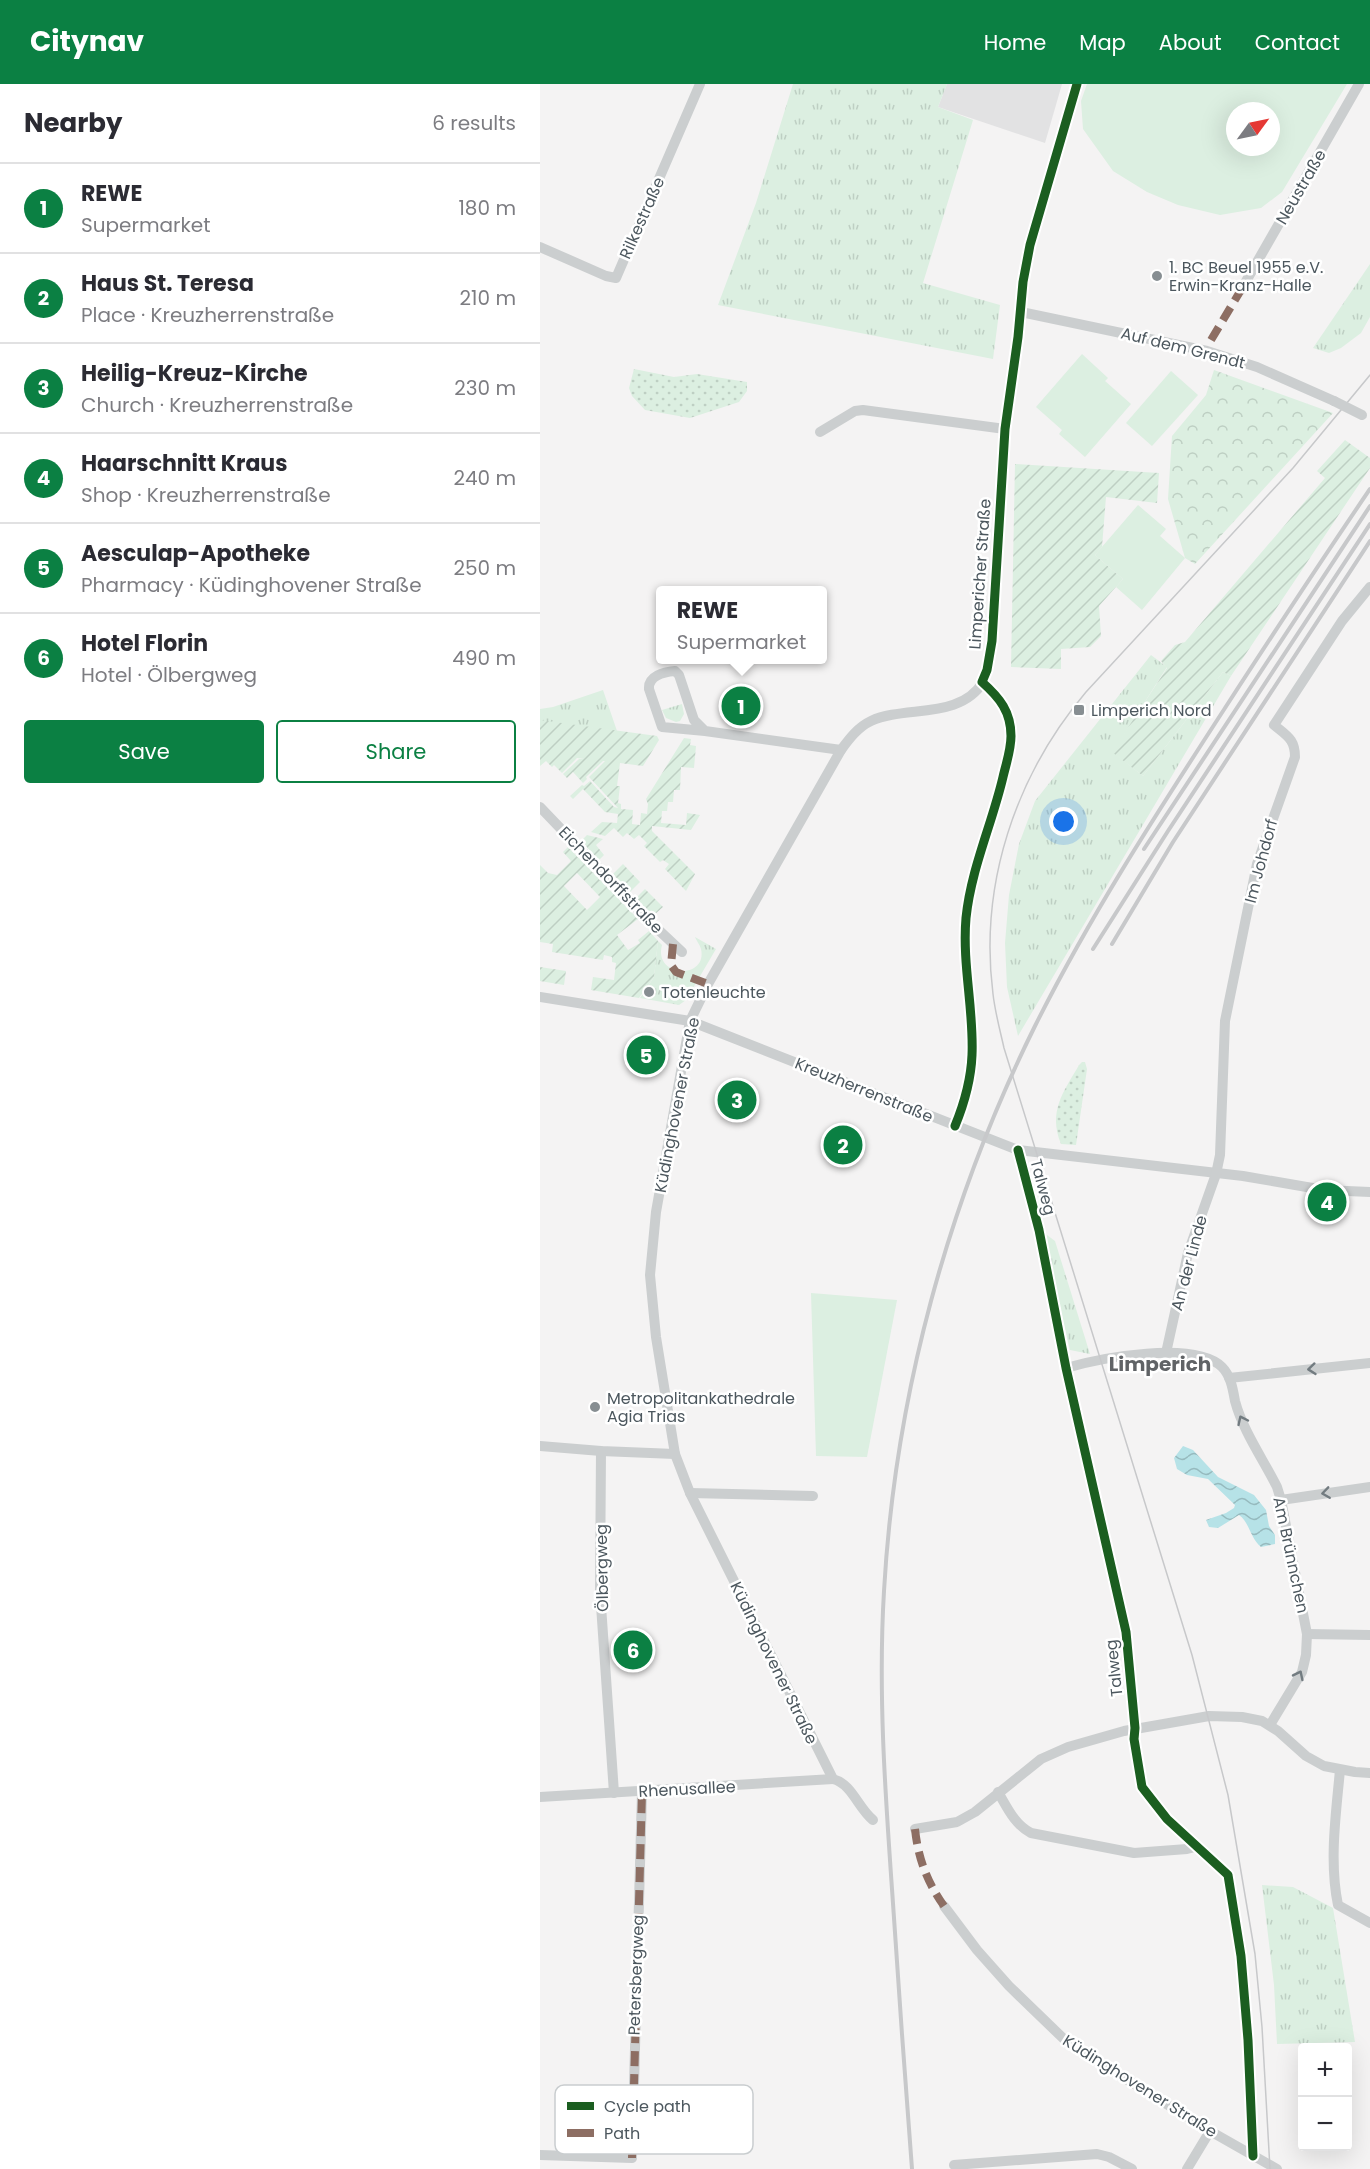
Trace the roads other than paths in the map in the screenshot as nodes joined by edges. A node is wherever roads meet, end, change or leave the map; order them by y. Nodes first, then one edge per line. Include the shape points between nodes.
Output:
1 (700, 84) edge
2 (1077, 84) edge
3 (1359, 84) edge
4 (540, 247) edge
5 (1241, 290) dead end
6 (1021, 312) junction
7 (1366, 417) edge
8 (1005, 429) junction
9 (820, 432) dead end
10 (1370, 587) edge
11 (982, 682) junction
12 (705, 730) junction
13 (841, 750) junction
14 (540, 807) edge
15 (682, 952) dead end
16 (540, 997) edge
17 (690, 1021) junction
18 (955, 1126) junction
19 (1018, 1150) junction
20 (1216, 1174) junction
21 (1370, 1192) edge
22 (1166, 1353) junction
23 (1370, 1363) edge
24 (1066, 1368) junction
25 (1229, 1378) junction
26 (540, 1446) edge
27 (601, 1451) junction
28 (675, 1454) junction
29 (1370, 1487) edge
30 (690, 1493) junction
31 (813, 1496) dead end
32 (1281, 1500) junction
33 (1307, 1634) junction
34 (1370, 1635) edge
35 (1270, 1725) junction
36 (1135, 1728) junction
37 (1340, 1770) junction
38 (1370, 1773) edge
39 (833, 1779) junction
40 (642, 1792) junction
41 (998, 1792) junction
42 (614, 1793) junction
43 (540, 1797) edge
44 (873, 1820) dead end
45 (915, 1829) dead end
46 (1195, 1847) junction
47 (944, 1906) dead end
48 (1370, 1923) edge
49 (634, 2085) edge
50 (1210, 2131) junction
51 (632, 2154) edge
52 (540, 2155) edge
53 (1253, 2156) junction
54 (954, 2166) dead end
55 (1132, 2169) edge
56 (1187, 2169) edge
57 (1277, 2169) edge

1 - 4 street, Rilkestraße via 615,278
2 - 6 street, Limpericher Straße via 1030,244
3 - 5 street, Neustraße
6 - 7 street, Auf dem Grendt, bridge via 1206,351 1257,367
6 - 8 street, Limpericher Straße
8 - 9 street via 863,410
8 - 11 street, Limpericher Straße via 992,640
10 - 20 street, Im Johdorf via 1342,621 1274,725 1295,746 1295,757 1257,864 1225,1021
11 - 13 street, Küdinghovener Straße via 958,703 870,722 855,732
11 - 18 street via 1003,703 1011,737 966,919 972,1056 968,1087
12 - 12 street via 662,727 649,689 652,678 675,671 694,720
12 - 13 street
13 - 17 street, Küdinghovener Straße
14 - 15 street, Eichendorffstraße
16 - 17 street, Kreuzherrenstraße
17 - 18 street, Kreuzherrenstraße
17 - 28 street, Küdinghovener Straße via 656,1212 650,1275
18 - 19 street, Kreuzherrenstraße
19 - 20 street, Kreuzherrenstraße
19 - 24 street, Talweg via 1039,1230
20 - 21 street, Kreuzherrenstraße via 1324,1190
20 - 22 street, An der Linde via 1188,1253
22 - 24 street via 1094,1360
22 - 25 street via 1207,1358 1222,1367
23 -> 25 street
24 - 36 street, Talweg via 1126,1632
32 -> 25 street, Am Brünnchen via 1239,1415
26 - 27 street
27 - 28 street
27 - 42 street, Ölbergweg via 600,1591
28 - 30 street, Küdinghovener Straße
29 -> 32 street
30 - 31 street
30 - 39 street, Küdinghovener Straße
32 - 33 street, Am Brünnchen
33 - 34 street, Am Brünnchen
35 -> 33 street, Am Brünnchen via 1302,1672
35 - 36 street via 1242,1717 1216,1716
35 - 37 street via 1306,1756
36 - 41 street via 1041,1758
36 - 46 street, Talweg via 1142,1787 1167,1820
37 - 38 street
37 - 48 street via 1334,1885 1338,1905
39 - 40 street, Rhenusallee
39 - 44 street, Küdinghovener Straße via 845,1784
40 - 42 street, Rhenusallee
40 - 49 street, Petersbergweg
41 - 45 street via 957,1822
41 - 46 street via 1022,1828 1031,1833 1134,1853
42 - 43 street, Rhenusallee
46 - 53 street, Talweg via 1228,1875 1241,1956
47 - 50 street, Küdinghovener Straße via 1009,1986 1068,2043
50 - 53 street, Küdinghovener Straße
50 - 56 street
51 - 52 street, Petersbergweg via 632,2158
53 - 57 street, Küdinghovener Straße
54 - 55 street via 1097,2154

